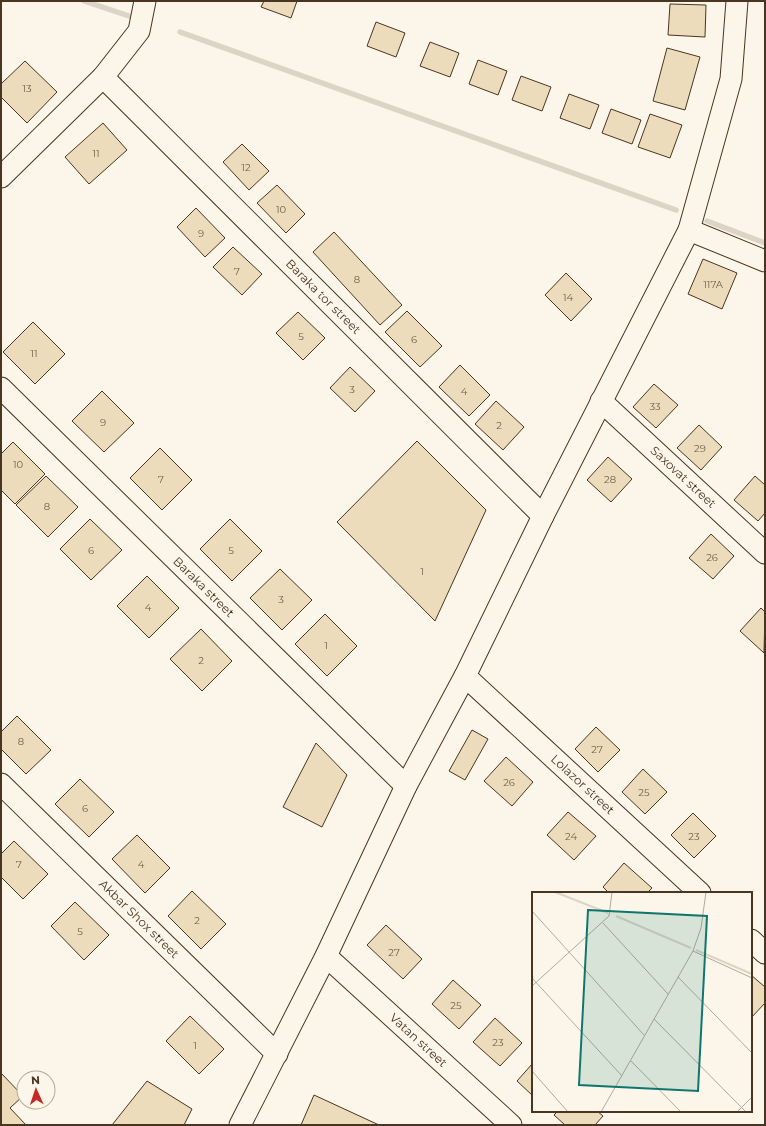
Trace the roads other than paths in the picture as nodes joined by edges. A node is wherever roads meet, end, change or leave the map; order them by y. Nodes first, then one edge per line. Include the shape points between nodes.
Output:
1 (145, 1) edge
2 (737, 1) edge
3 (103, 77) junction
4 (1, 177) edge
5 (689, 230) junction
6 (765, 261) edge
7 (1, 388) edge
8 (601, 401) junction
9 (542, 516) junction
10 (765, 553) edge
11 (465, 676) junction
12 (1, 784) edge
13 (406, 786) junction
14 (699, 892) edge
15 (752, 941) edge
16 (765, 953) edge
17 (326, 956) junction
18 (277, 1054) junction
19 (240, 1125) edge
20 (511, 1125) edge

1 - 3 street via 139,31
2 - 5 street via 730,79
3 - 4 street
3 - 9 street, Baraka tor street
5 - 6 street
5 - 8 street
7 - 13 street, Baraka street
8 - 9 street
8 - 10 street, Saxovat street
9 - 11 street
11 - 13 street
11 - 14 street, Lolazor street
12 - 18 street, Akbar Shox street
13 - 17 street
15 - 16 street
17 - 18 street
17 - 20 street, Vatan street
18 - 19 street

